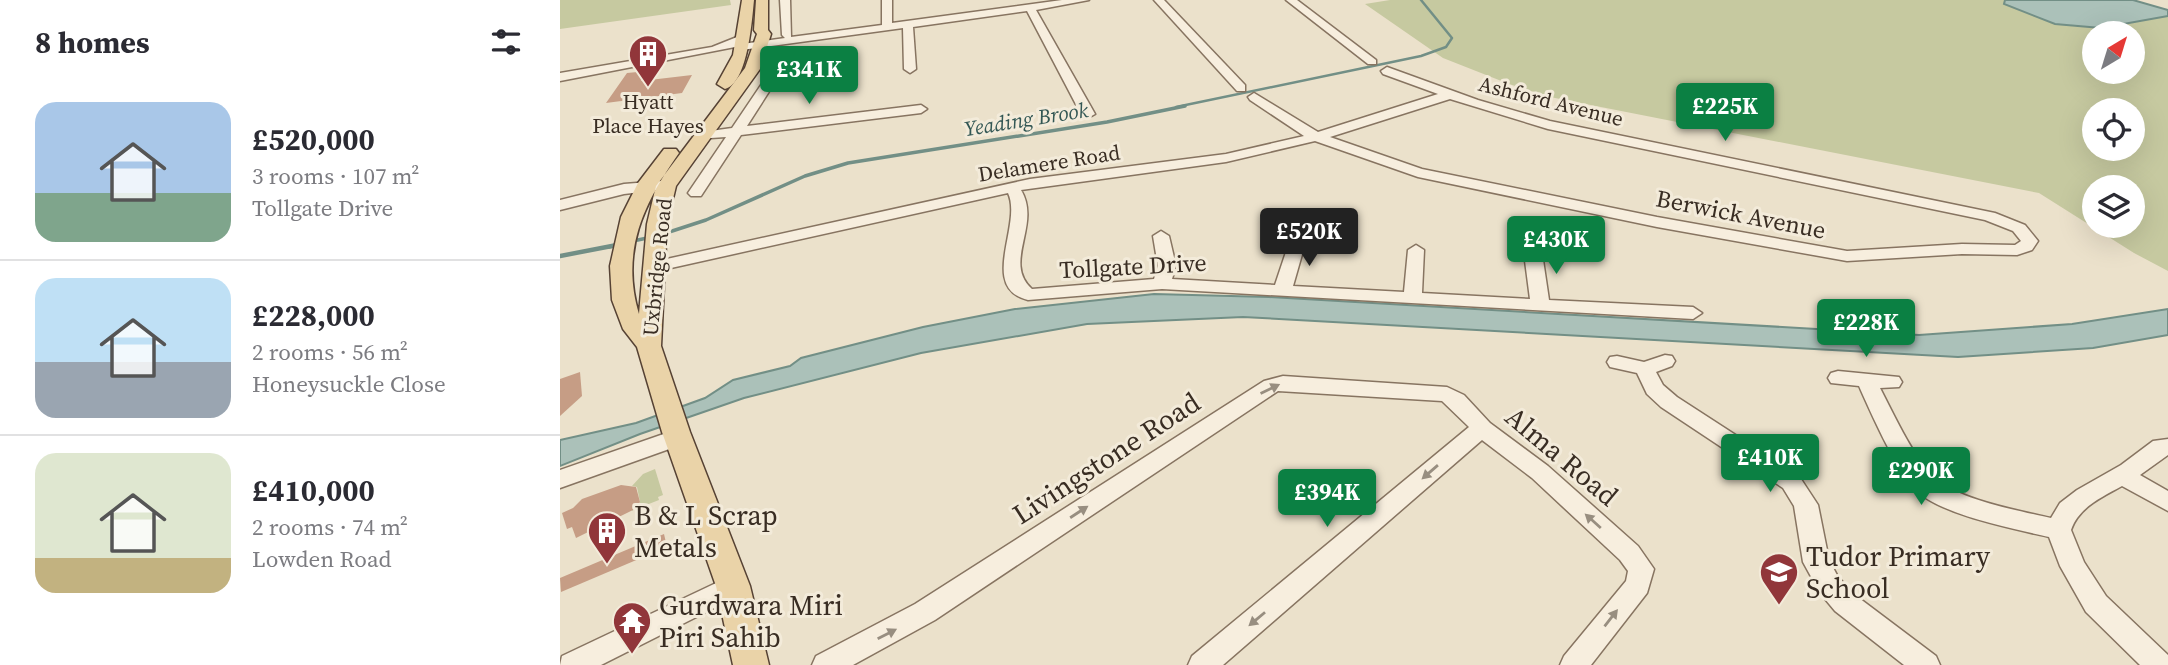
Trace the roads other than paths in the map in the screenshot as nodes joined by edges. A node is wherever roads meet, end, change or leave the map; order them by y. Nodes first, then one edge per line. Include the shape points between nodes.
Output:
1 (748, 0) edge
2 (762, 0) edge
3 (785, 0) edge
4 (887, 0) edge
5 (1084, 0) edge
6 (1159, 0) edge
7 (1291, 0) edge
8 (973, 4) dead end
9 (1030, 7) junction
10 (786, 15) junction
11 (968, 15) junction
12 (908, 23) junction
13 (887, 26) junction
14 (762, 31) junction
15 (787, 35) dead end
16 (741, 42) junction
17 (1372, 62) dead end
18 (910, 68) dead end
19 (1387, 71) dead end
20 (560, 77) edge
21 (776, 78) dead end
22 (1449, 95) junction
23 (921, 109) dead end
24 (1088, 114) dead end
25 (735, 131) junction
26 (701, 136) junction
27 (1316, 137) junction
28 (651, 188) junction
29 (1012, 188) junction
30 (696, 193) dead end
31 (560, 205) edge
32 (1161, 236) dead end
33 (1298, 237) dead end
34 (2029, 241) joint
35 (625, 247) junction
36 (1416, 250) dead end
37 (1533, 253) dead end
38 (655, 254) junction
39 (1162, 284) junction
40 (1283, 289) junction
41 (1413, 296) junction
42 (623, 298) junction
43 (1540, 304) junction
44 (1693, 313) dead end
45 (649, 346) junction
46 (1617, 362) dead end
47 (1838, 378) dead end
48 (1866, 380) junction
49 (1892, 382) dead end
50 (1441, 392) joint
51 (674, 424) junction
52 (1482, 428) junction
53 (2168, 447) edge
54 (2122, 475) junction
55 (560, 479) edge
56 (2168, 502) edge
57 (2059, 530) junction
58 (733, 586) junction
59 (572, 665) edge
60 (751, 665) edge
61 (826, 665) edge
62 (1202, 665) edge
63 (1574, 665) edge
64 (1926, 665) edge
65 (2159, 665) edge

1 - 16 main road, Uxbridge Road
2 - 14 main road, Uxbridge Road
3 - 10 street
4 - 13 street
5 - 9 street
6 - 27 street, Berwick Avenue via 1248,92
7 - 17 street
8 - 11 street
9 - 11 street
9 - 24 street
10 - 14 street
10 - 15 street
11 - 12 street
12 - 13 street
12 - 18 street
13 - 14 street
14 - 16 street
14 - 26 main road, Uxbridge Road via 752,69
16 - 20 street
16 - 28 main road, Uxbridge Road via 728,81
19 - 22 street, Ashford Avenue
21 - 25 street
22 - 27 street, Delamere Road
22 - 34 street, Ashford Avenue via 1548,125 1989,216 2019,228
23 - 25 street
25 - 26 street
25 - 30 street
26 - 28 main road, Uxbridge Road
27 - 29 street, Delamere Road via 1206,161
27 - 34 street, Berwick Avenue via 1443,180 1833,254 1858,257 2017,250
28 - 31 street
28 - 35 main road, Uxbridge Road
28 - 38 main road, Uxbridge Road
29 - 38 street, Delamere Road
29 - 39 street, Tollgate Drive via 1022,211 1011,268 1025,294
32 - 39 street via 1167,266
33 - 40 street
35 - 38 main road
35 - 42 main road, Uxbridge Road
36 - 41 street
37 - 43 street
38 - 42 main road
38 - 45 main road, Uxbridge Road
39 - 40 street, Tollgate Drive
40 - 41 street, Tollgate Drive
41 - 43 street, Tollgate Drive
42 - 45 main road, Uxbridge Road via 634,329
43 - 44 street, Tollgate Drive
45 - 51 main road
46 - 64 street via 1655,365 1658,394 1791,482 1806,505 1816,562 1829,585 1845,603
47 - 48 street
48 - 49 street
48 - 57 street via 1922,482 1982,511
50 - 52 street, Alma Road via 1457,400
61 -> 50 street, Livingstone Road via 925,612 1271,386
51 - 55 street
51 - 58 main road
52 -> 62 street
63 -> 52 street, Alma Road via 1637,586 1641,569 1629,552 1540,472
53 - 54 street via 2161,447
54 - 56 street
54 - 57 street via 2067,510
57 - 65 street via 2096,604
58 - 59 street
58 - 60 main road

